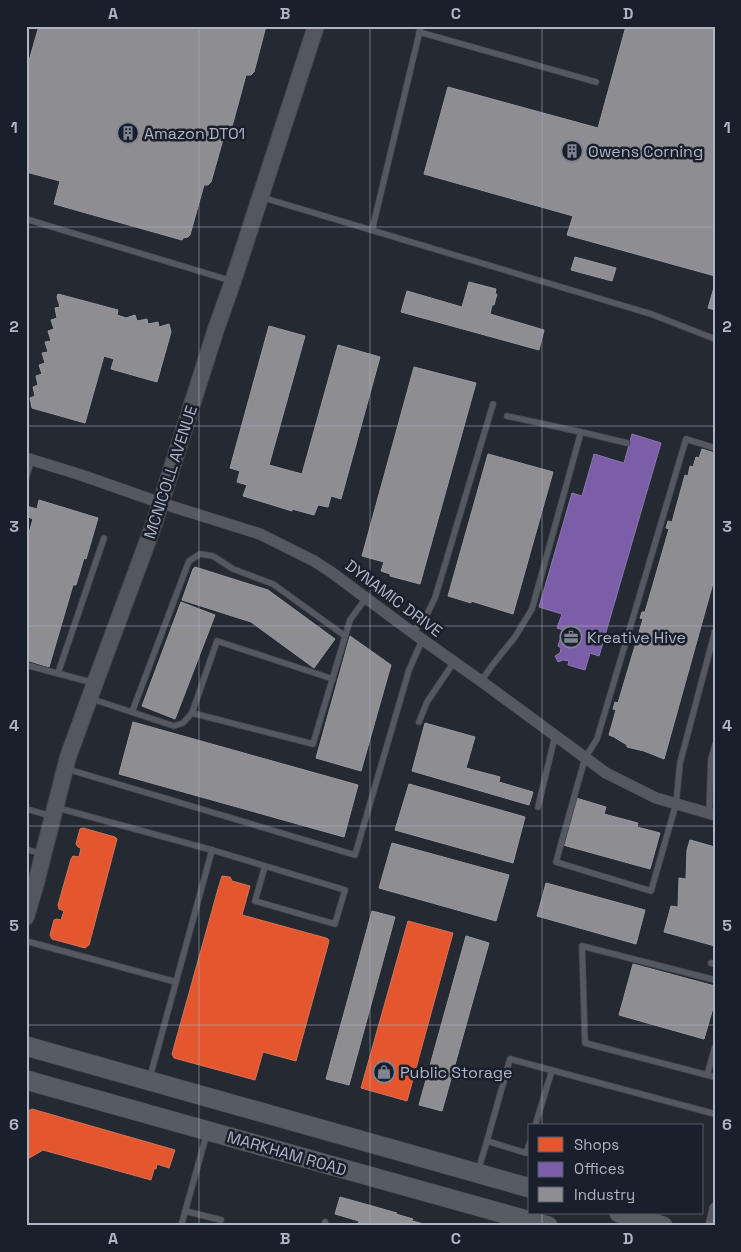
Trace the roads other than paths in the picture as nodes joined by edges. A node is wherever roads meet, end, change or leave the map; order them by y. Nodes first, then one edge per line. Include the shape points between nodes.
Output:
1 (316, 26) edge
2 (420, 29) edge
3 (596, 82) dead end
4 (260, 197) junction
5 (26, 218) edge
6 (372, 230) junction
7 (233, 281) junction
8 (715, 339) edge
9 (493, 404) dead end
10 (508, 416) dead end
11 (581, 432) junction
12 (627, 443) dead end
13 (715, 448) edge
14 (29, 458) edge
15 (26, 478) edge
16 (161, 503) junction
17 (104, 538) dead end
18 (366, 598) junction
19 (715, 631) edge
20 (413, 633) junction
21 (345, 636) junction
22 (423, 639) junction
23 (454, 662) junction
24 (26, 665) edge
25 (58, 673) junction
26 (332, 679) junction
27 (481, 681) junction
28 (92, 690) junction
29 (132, 712) junction
30 (192, 713) junction
31 (419, 722) dead end
32 (555, 736) junction
33 (715, 746) edge
34 (585, 758) junction
35 (65, 769) junction
36 (676, 804) junction
37 (538, 807) dead end
38 (30, 810) dead end
39 (54, 812) junction
40 (712, 814) edge
41 (26, 849) edge
42 (212, 850) junction
43 (44, 854) junction
44 (265, 866) junction
45 (26, 917) edge
46 (26, 941) edge
47 (715, 980) edge
48 (176, 982) junction
49 (26, 1046) edge
50 (715, 1047) edge
51 (552, 1070) junction
52 (707, 1075) junction
53 (715, 1077) edge
54 (26, 1080) edge
55 (149, 1080) junction
56 (715, 1114) edge
57 (536, 1124) edge
58 (208, 1130) junction
59 (487, 1142) junction
60 (528, 1148) edge
61 (477, 1173) junction
62 (528, 1187) edge
63 (715, 1208) edge
64 (185, 1211) junction
65 (622, 1214) edge
66 (221, 1220) dead end
67 (181, 1226) edge
68 (548, 1226) edge
69 (663, 1226) edge
70 (711, 1226) edge

1 - 4 main road, MCNICOLL AVENUE
2 - 3 lane
2 - 6 lane
4 - 6 lane
4 - 7 main road, MCNICOLL AVENUE
5 - 7 lane
6 - 8 lane via 651,314
7 - 16 main road, MCNICOLL AVENUE
9 - 20 lane via 435,598
10 - 11 lane
11 - 12 lane
11 - 27 lane via 532,609
13 - 34 lane via 686,439 597,739
14 - 15 lane
14 - 16 street, DYNAMIC DRIVE
16 - 18 street, DYNAMIC DRIVE via 260,534 314,561
16 - 28 main road, MCNICOLL AVENUE
17 - 25 lane
18 - 20 street, DYNAMIC DRIVE
18 - 21 lane via 350,620
19 - 36 lane via 680,763
20 - 22 street, DYNAMIC DRIVE
21 - 26 lane
21 - 29 lane via 273,584 213,556 200,554 189,561
22 - 23 street, DYNAMIC DRIVE
22 - 35 lane via 409,670 356,855
23 - 27 street, DYNAMIC DRIVE
23 - 31 lane
24 - 25 lane
25 - 28 lane via 76,677
26 - 30 lane via 313,744
26 - 30 lane via 216,640
27 - 32 street, DYNAMIC DRIVE
28 - 29 lane
28 - 35 main road, MCNICOLL AVENUE
29 - 30 lane via 174,726 184,723
32 - 34 street, DYNAMIC DRIVE
32 - 37 lane
33 - 40 lane via 711,760
34 - 36 street, DYNAMIC DRIVE via 606,773 656,798
34 - 36 lane via 556,862 651,891
35 - 39 main road, MCNICOLL AVENUE
36 - 40 street, DYNAMIC DRIVE
38 - 39 lane
39 - 42 lane
39 - 43 main road, MCNICOLL AVENUE
41 - 43 lane
42 - 44 lane
42 - 48 lane
43 - 45 main road, MCNICOLL AVENUE
44 - 44 lane via 345,890 335,924 255,901
46 - 48 lane
47 - 52 lane via 582,946 585,1043
48 - 55 lane
49 - 55 main road, MARKHAM ROAD
50 - 52 lane
51 - 56 lane
51 - 57 lane
51 - 59 lane via 510,1059
52 - 53 lane
54 - 58 main road, MARKHAM ROAD
55 - 61 main road, MARKHAM ROAD
58 - 64 lane
58 - 68 main road, MARKHAM ROAD
59 - 60 lane via 526,1153
59 - 61 lane
61 - 62 main road, MARKHAM ROAD
63 - 70 street
64 - 66 lane
64 - 67 lane
65 - 69 main road

